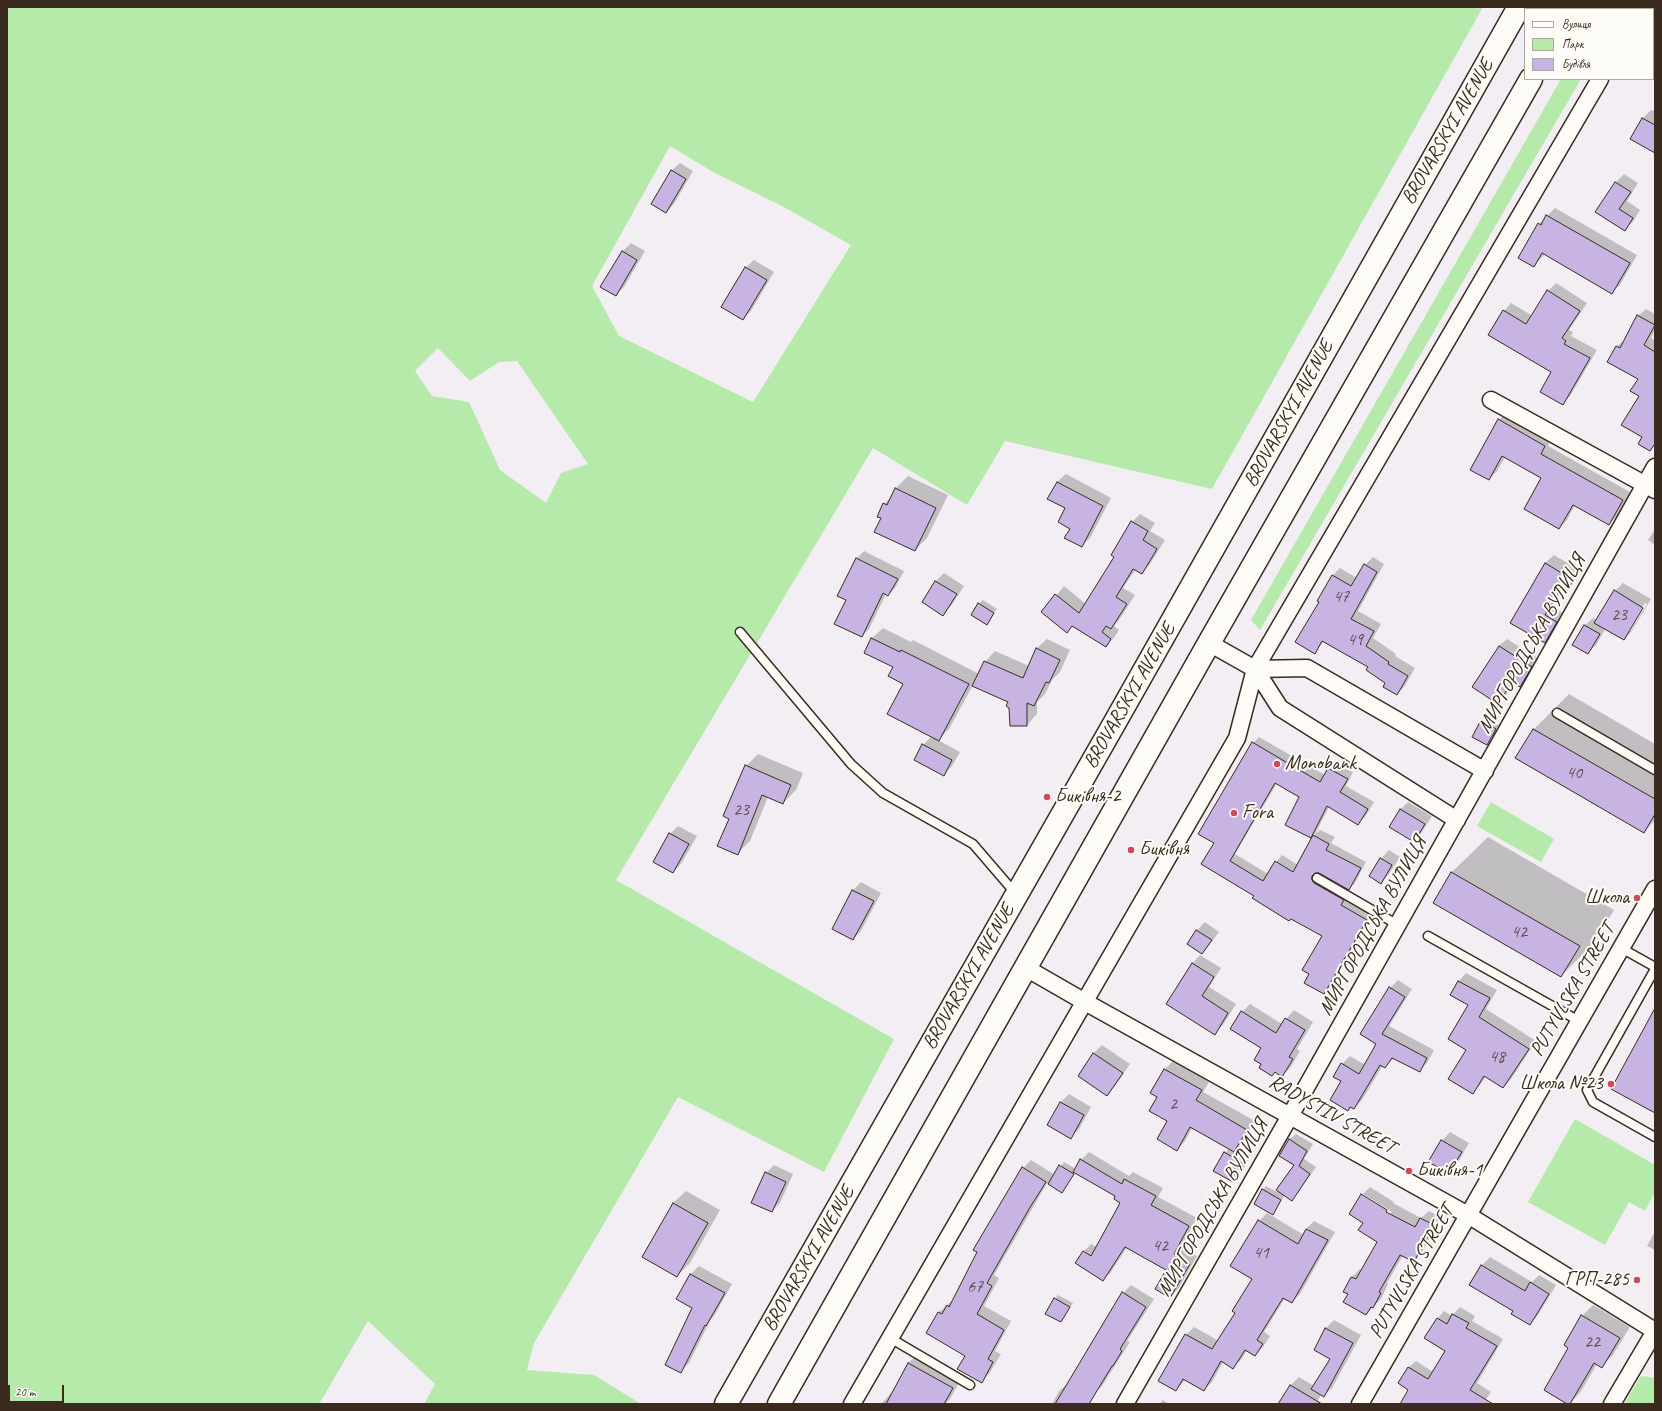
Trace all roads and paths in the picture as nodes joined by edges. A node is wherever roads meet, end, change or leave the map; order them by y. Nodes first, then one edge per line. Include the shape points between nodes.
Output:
1 (1519, 7) edge
2 (1530, 80) edge
3 (1599, 80) edge
4 (1491, 400) dead end
5 (1655, 467) edge
6 (1650, 488) edge
7 (740, 632) dead end
8 (1210, 643) junction
9 (1255, 669) junction
10 (1557, 713) dead end
11 (1655, 770) edge
12 (1485, 771) junction
13 (1457, 820) junction
14 (1317, 878) dead end
15 (1655, 889) edge
16 (1016, 894) junction
17 (1398, 926) junction
18 (1428, 936) dead end
19 (1621, 948) junction
20 (1026, 968) junction
21 (1655, 968) edge
22 (1085, 1002) junction
23 (1579, 1022) junction
24 (1290, 1116) junction
25 (1655, 1137) edge
26 (1468, 1215) junction
27 (1655, 1331) edge
28 (890, 1338) junction
29 (970, 1385) dead end
30 (726, 1404) edge
31 (779, 1404) edge
32 (852, 1404) edge
33 (1125, 1404) edge
34 (1360, 1404) edge
35 (1612, 1404) edge

1 - 16 highway, BROVARSKYI AVENUE
2 - 8 highway
3 - 9 street
4 - 6 street
5 - 6 street, МИРГОРОДСЬКА ВУЛИЦЯ
6 - 12 street, МИРГОРОДСЬКА ВУЛИЦЯ
7 - 16 lane via 851,764 882,793 973,844
8 - 9 street
8 - 20 highway
9 - 12 street via 1306,668
9 - 13 street via 1280,708
9 - 22 street via 1237,738
10 - 11 lane
12 - 13 street, МИРГОРОДСЬКА ВУЛИЦЯ
13 - 17 street, МИРГОРОДСЬКА ВУЛИЦЯ
14 - 17 lane
15 - 19 street, PUTYVLSKA STREET
16 - 30 highway, BROVARSKYI AVENUE
17 - 24 street, МИРГОРОДСЬКА ВУЛИЦЯ
18 - 23 lane
19 - 21 lane
19 - 23 street, PUTYVLSKA STREET
20 - 22 street, RADYSTIV STREET
20 - 31 highway
21 - 25 lane via 1587,1090 1593,1102
22 - 24 street, RADYSTIV STREET
22 - 28 street
23 - 26 street, PUTYVLSKA STREET
24 - 26 street, RADYSTIV STREET
24 - 33 street, МИРГОРОДСЬКА ВУЛИЦЯ
26 - 27 street, RADYSTIV STREET
26 - 34 street, PUTYVLSKA STREET
27 - 35 street
28 - 29 lane
28 - 32 street

